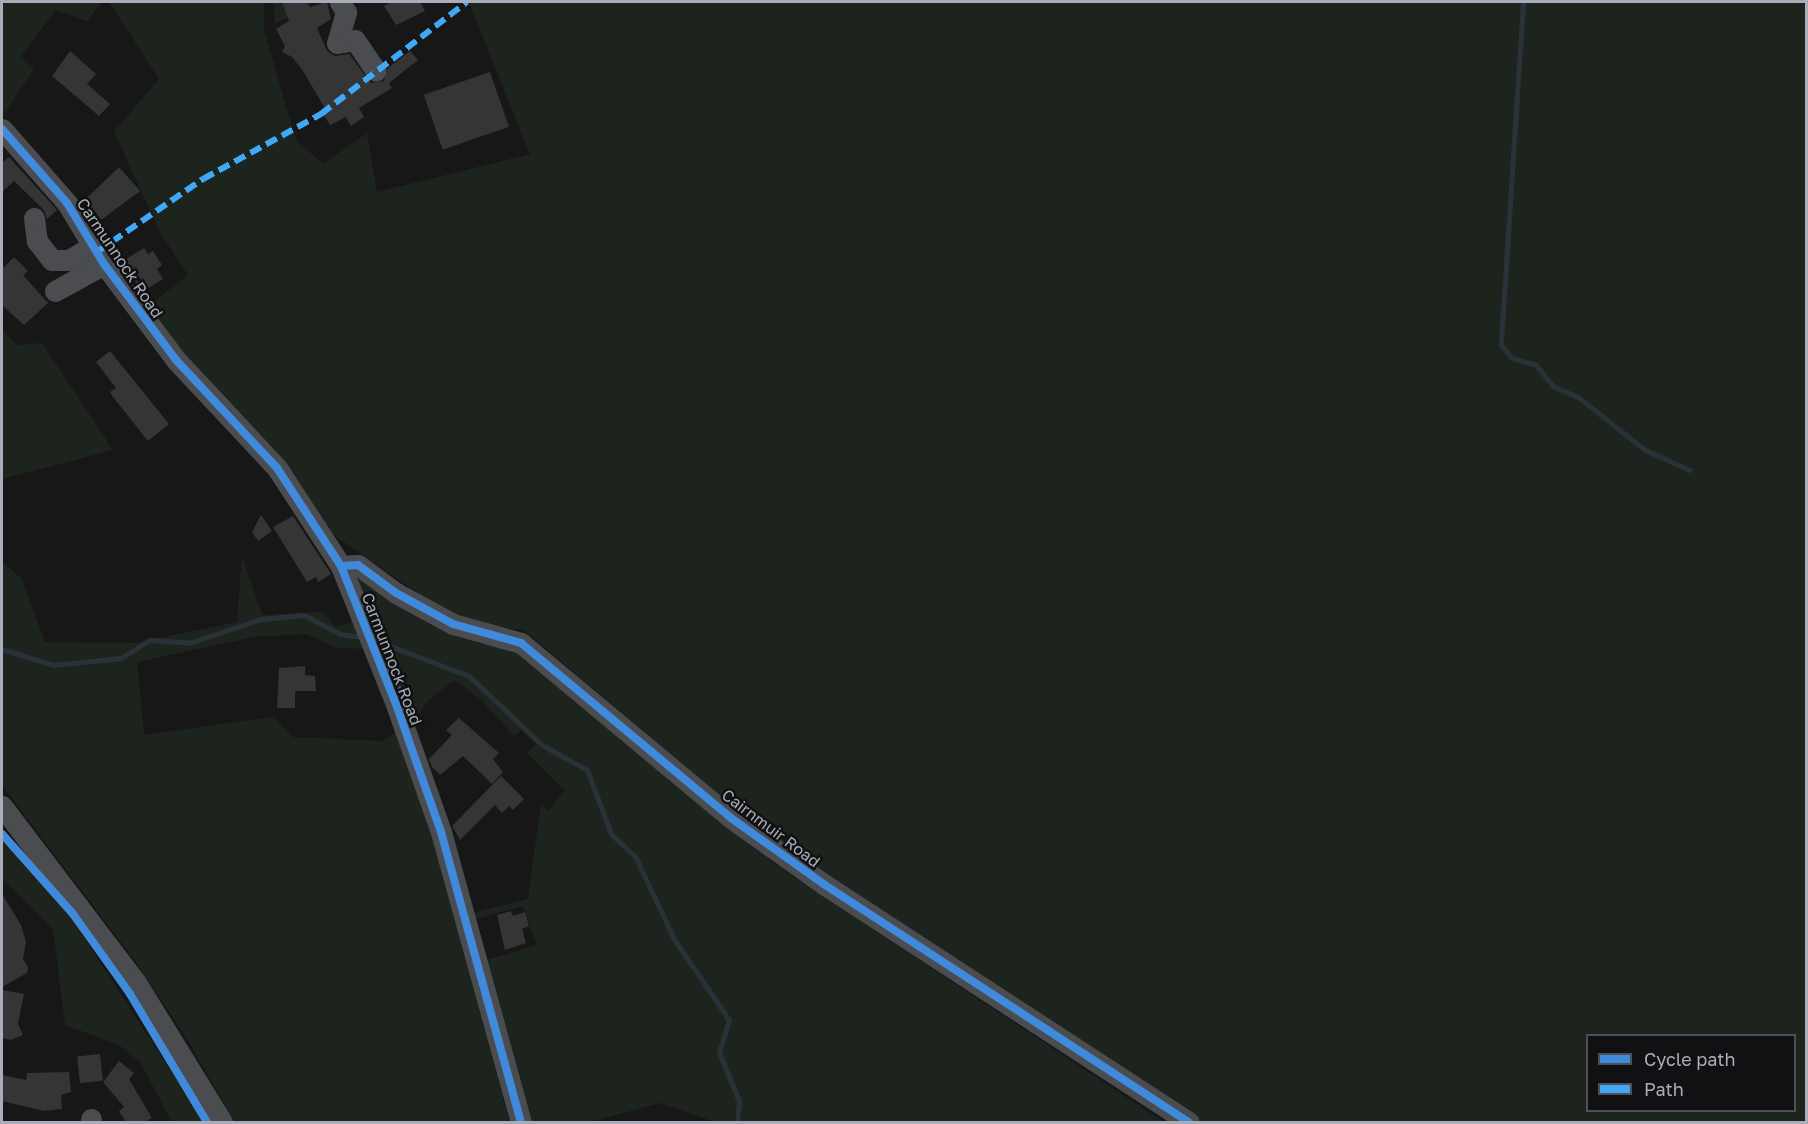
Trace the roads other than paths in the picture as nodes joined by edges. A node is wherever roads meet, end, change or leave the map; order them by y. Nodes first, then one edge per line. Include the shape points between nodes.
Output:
1 (340, 2) edge
2 (376, 71) dead end
3 (2, 129) edge
4 (34, 218) dead end
5 (98, 255) junction
6 (55, 291) dead end
7 (341, 566) junction
8 (2, 809) edge
9 (222, 1122) edge
10 (521, 1122) edge
11 (1188, 1122) edge

1 - 2 street via 346,12 337,43 355,40
3 - 5 street, Carmunnock Road via 68,204
4 - 5 street via 37,241 52,260
5 - 6 street
5 - 7 street, Carmunnock Road via 202,392 277,468
7 - 10 street, Carmunnock Road via 397,706 441,832
7 - 11 street, Cairnmuir Road via 358,565 396,593 453,624 521,643 731,818 825,885
8 - 9 street via 93,922

